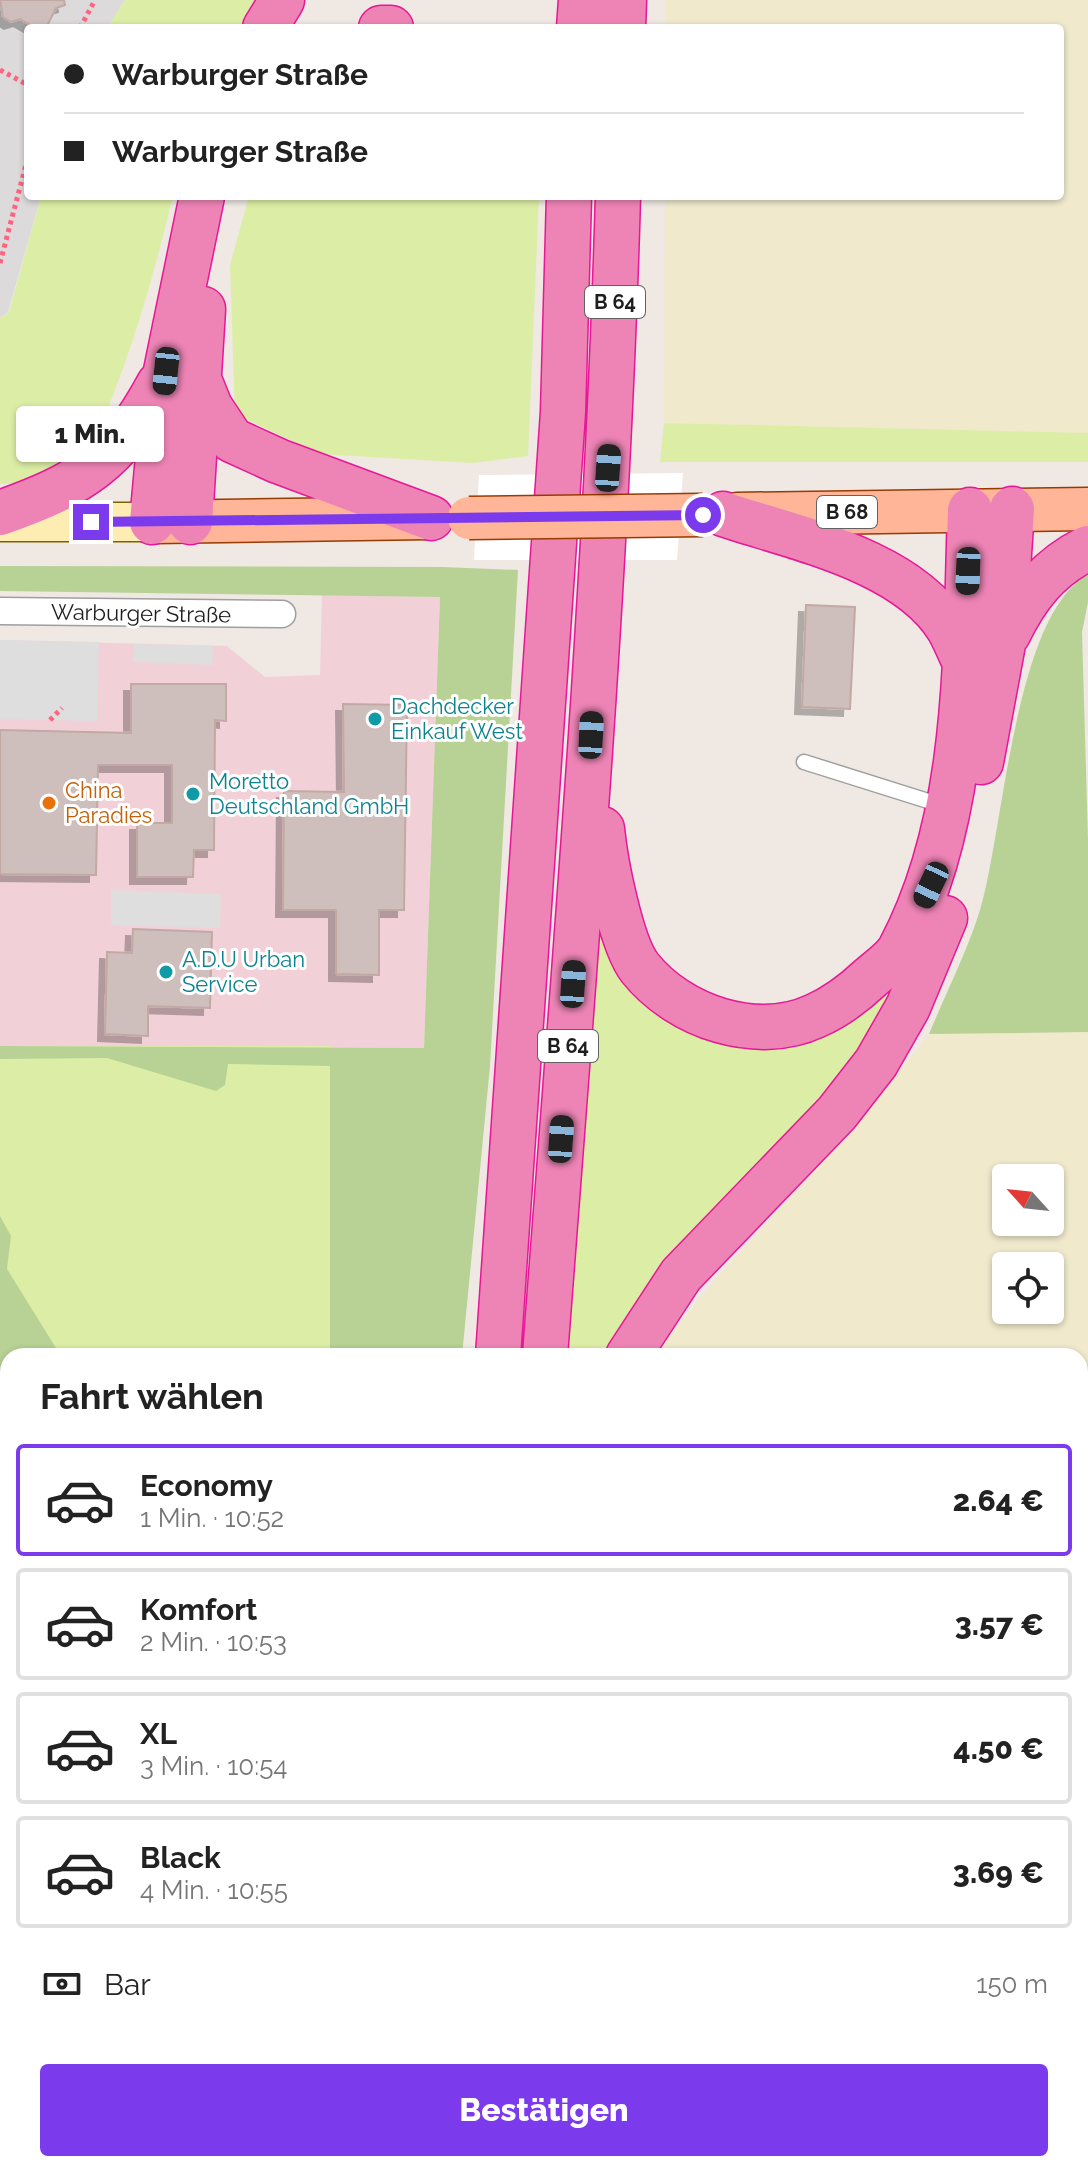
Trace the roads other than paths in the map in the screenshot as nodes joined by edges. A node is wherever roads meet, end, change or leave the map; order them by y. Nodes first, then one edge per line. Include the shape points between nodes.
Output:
1 (282, 0) edge
2 (581, 0) edge
3 (624, 0) edge
4 (267, 24) edge
5 (579, 24) edge
6 (623, 24) edge
7 (202, 200) edge
8 (222, 200) edge
9 (618, 200) edge
10 (565, 205) edge
11 (182, 374) junction
12 (1088, 509) edge
13 (991, 510) junction
14 (0, 513) edge
15 (713, 514) junction
16 (450, 518) junction
17 (0, 522) edge
18 (171, 522) junction
19 (1088, 548) edge
20 (0, 611) edge
21 (282, 614) dead end
22 (984, 653) junction
23 (591, 735) junction
24 (804, 762) dead end
25 (948, 807) junction
26 (499, 1348) edge
27 (546, 1348) edge
28 (633, 1348) edge

1 - 4 highway
2 - 5 highway
3 - 6 highway
7 - 11 highway
8 - 11 highway via 208,242
9 - 23 highway, B 64 via 612,408
10 - 26 highway, B 64 via 563,412
11 - 14 highway via 125,440 78,482
11 - 16 highway via 232,440 278,461
11 - 18 highway
12 - 13 main road, B 68
13 - 15 main road, B 68
13 - 22 highway
15 - 16 main road, B 68, bridge
15 - 22 highway via 864,562 925,600 948,628
16 - 18 main road, B 68
17 - 18 main road
19 - 22 highway via 1034,588
20 - 21 street, Warburger Straße
22 - 25 highway
22 - 28 highway via 969,829 950,905 908,1007 876,1063 837,1113 681,1275
23 - 25 highway via 607,875 638,966 667,995 720,1022 765,1026 813,1017 851,995 898,953 931,885
23 - 27 highway, B 64
24 - 25 lane

